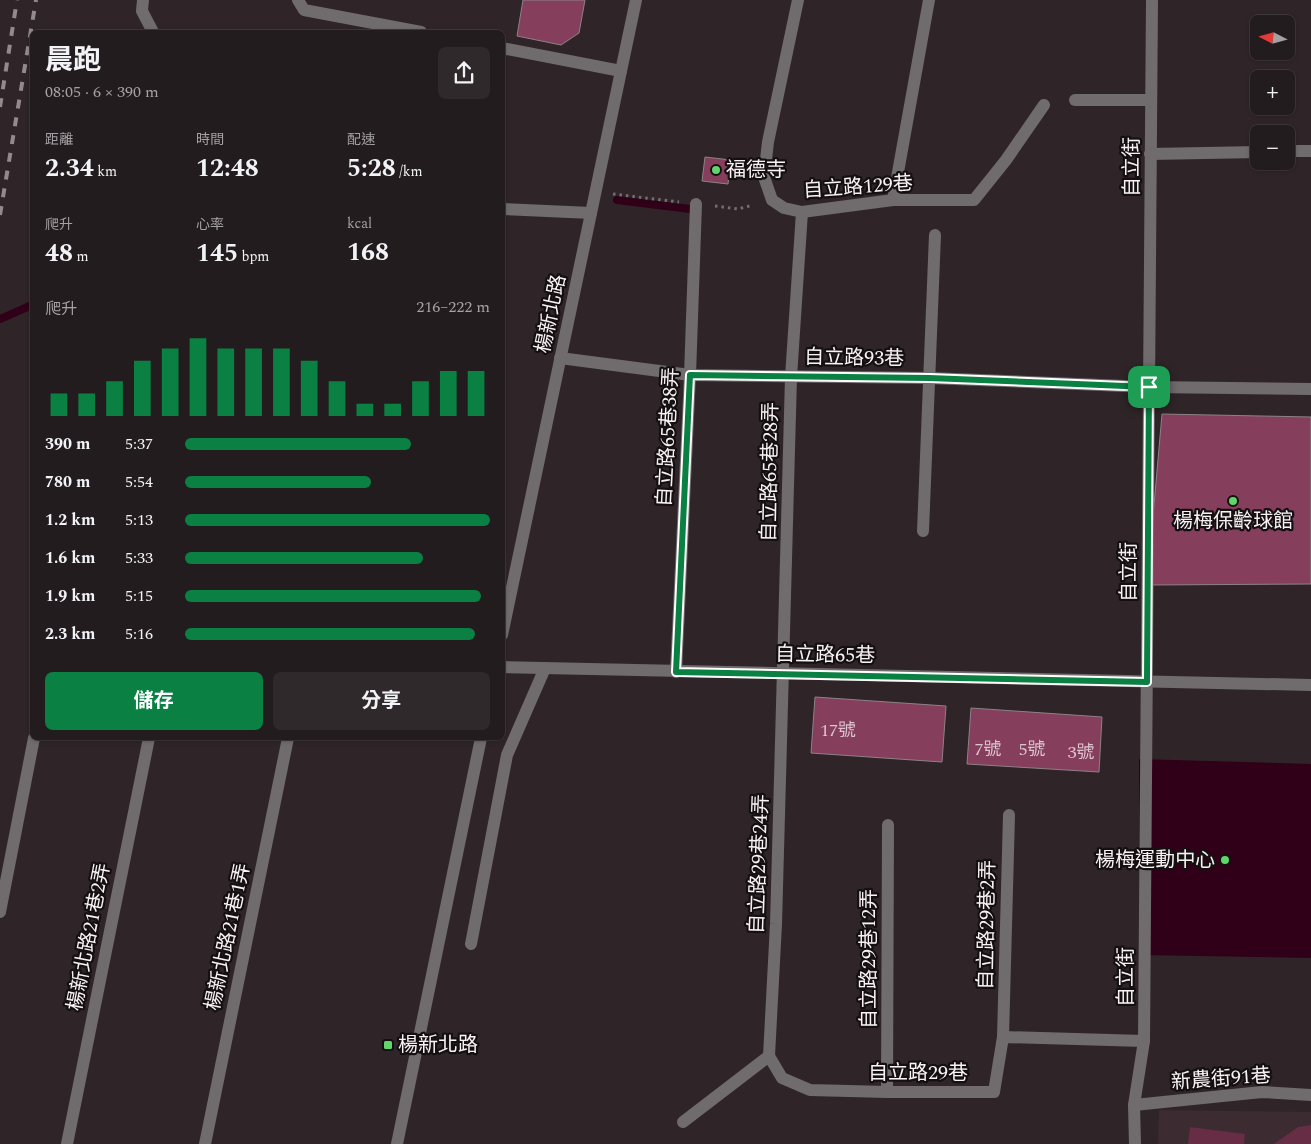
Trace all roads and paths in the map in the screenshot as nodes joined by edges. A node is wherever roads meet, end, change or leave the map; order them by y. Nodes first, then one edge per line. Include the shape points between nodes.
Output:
1 (143, 0) edge
2 (298, 0) edge
3 (636, 0) edge
4 (798, 0) edge
5 (929, 0) edge
6 (1152, 0) edge
7 (152, 30) edge
8 (410, 30) edge
9 (505, 49) edge
10 (621, 71) junction
11 (1075, 100) dead end
12 (1151, 100) junction
13 (1044, 105) dead end
14 (1295, 151) edge
15 (1311, 151) edge
16 (1250, 152) edge
17 (1150, 154) junction
18 (894, 200) junction
19 (696, 204) dead end
20 (505, 210) edge
21 (802, 212) junction
22 (591, 213) junction
23 (935, 235) dead end
24 (560, 358) junction
25 (690, 375) junction
26 (791, 377) junction
27 (930, 378) junction
28 (1149, 387) junction
29 (1311, 389) edge
30 (923, 532) dead end
31 (505, 621) edge
32 (505, 667) edge
33 (544, 668) junction
34 (676, 672) junction
35 (784, 673) junction
36 (1147, 682) junction
37 (1311, 685) edge
38 (34, 740) edge
39 (149, 740) edge
40 (288, 740) edge
41 (481, 740) edge
42 (1009, 815) dead end
43 (888, 825) dead end
44 (0, 912) edge
45 (471, 944) dead end
46 (1003, 1037) junction
47 (1144, 1041) junction
48 (769, 1056) junction
49 (887, 1092) junction
50 (1311, 1095) edge
51 (1134, 1105) junction
52 (683, 1122) dead end
53 (67, 1144) edge
54 (205, 1144) edge
55 (397, 1144) edge
56 (1136, 1144) edge

1 - 7 street via 142,11
2 - 8 street via 304,10
3 - 10 street, 楊新北路
4 - 21 street, 自立路129巷 via 768,142 764,177 772,200 784,208
5 - 18 street
6 - 12 street, 自立街
9 - 10 street
10 - 22 street, 楊新北路
11 - 12 street
12 - 17 street, 自立街
13 - 18 street, 自立路129巷 via 974,200
14 - 15 street
16 - 17 street
17 - 28 street, 自立街
18 - 21 street, 自立路129巷
19 - 25 street, 自立路65巷38弄
20 - 22 street
21 - 26 street, 自立路65巷28弄
22 - 24 street, 楊新北路
23 - 27 street
24 - 25 street, 自立路93巷
24 - 31 street, 楊新北路
25 - 26 street, 自立路93巷
25 - 34 street, 自立路65巷38弄
26 - 27 street, 自立路93巷
26 - 35 street, 自立路65巷28弄
27 - 28 street, 自立路93巷
27 - 30 street
28 - 29 street, 自立路93巷
28 - 36 street, 自立街
32 - 33 street, 自立路65巷
33 - 34 street, 自立路65巷
33 - 45 street via 508,755
34 - 35 street, 自立路65巷
35 - 36 street, 自立路65巷
35 - 48 street, 自立路29巷24弄
36 - 37 street, 自立路65巷
36 - 47 street, 自立街
38 - 44 street
39 - 53 street, 楊新北路21巷2弄
40 - 54 street, 楊新北路21巷1弄
41 - 55 street
42 - 46 street, 自立路29巷2弄
43 - 49 street, 自立路29巷12弄
46 - 47 street
46 - 49 street, 自立路29巷 via 994,1092
47 - 51 street, 自立街
48 - 49 street, 自立路29巷 via 782,1078 810,1090
48 - 52 street
50 - 51 street, 新農街91巷 via 1262,1092
51 - 56 street, 自立街

